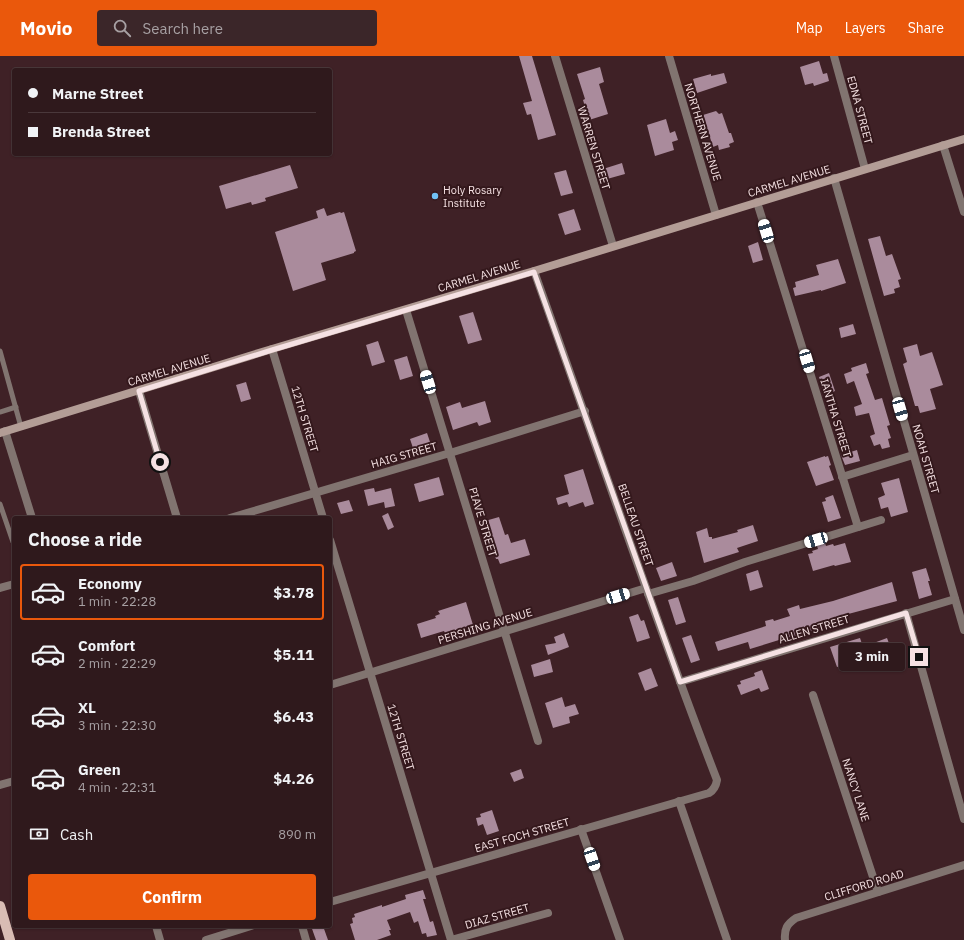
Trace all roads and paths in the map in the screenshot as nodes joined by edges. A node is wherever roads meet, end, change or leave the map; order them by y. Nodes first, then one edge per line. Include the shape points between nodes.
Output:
1 (555, 56) edge
2 (669, 56) edge
3 (834, 56) edge
4 (964, 139) edge
5 (943, 145) junction
6 (865, 169) junction
7 (834, 178) junction
8 (757, 202) junction
9 (964, 212) edge
10 (716, 215) junction
11 (613, 246) junction
12 (534, 272) junction
13 (406, 310) junction
14 (272, 350) junction
15 (0, 351) edge
16 (139, 391) junction
17 (16, 407) junction
18 (585, 411) junction
19 (0, 412) edge
20 (21, 427) junction
21 (2, 432) edge
22 (450, 453) junction
23 (913, 455) junction
24 (842, 477) junction
25 (315, 492) junction
26 (0, 504) edge
27 (31, 516) edge
28 (176, 516) edge
29 (237, 516) edge
30 (322, 516) edge
31 (881, 520) dead end
32 (858, 527) junction
33 (12, 539) edge
34 (332, 547) edge
35 (12, 585) edge
36 (0, 588) edge
37 (647, 591) junction
38 (955, 598) junction
39 (906, 613) junction
40 (964, 630) edge
41 (505, 631) junction
42 (370, 673) junction
43 (680, 682) junction
44 (332, 684) edge
45 (813, 695) dead end
46 (538, 741) dead end
47 (12, 782) edge
48 (0, 785) edge
49 (716, 785) joint
50 (679, 801) junction
51 (964, 819) edge
52 (581, 829) junction
53 (964, 866) edge
54 (431, 872) junction
55 (878, 892) junction
56 (332, 901) edge
57 (0, 909) edge
58 (548, 913) dead end
59 (157, 928) edge
60 (245, 928) edge
61 (303, 928) edge
62 (10, 940) edge
63 (160, 940) edge
64 (206, 940) edge
65 (306, 940) edge
66 (451, 940) edge
67 (620, 940) edge
68 (728, 940) edge
69 (785, 940) edge

1 - 11 street, WARREN STREET
2 - 10 street, NORTHERN AVENUE
3 - 6 street, EDNA STREET
4 - 5 main road, CARMEL AVENUE
5 - 6 main road, CARMEL AVENUE
5 - 9 street
6 - 7 main road, CARMEL AVENUE
7 - 8 main road, CARMEL AVENUE
7 - 23 street, NOAH STREET
8 - 10 main road, CARMEL AVENUE
8 - 24 street, IANTHA STREET
10 - 11 main road, CARMEL AVENUE
11 - 12 main road, CARMEL AVENUE
12 - 13 main road, CARMEL AVENUE
12 - 18 street, BELLEAU STREET
13 - 14 main road, CARMEL AVENUE
13 - 22 street, PIAVE STREET
14 - 16 main road, CARMEL AVENUE
14 - 25 street, 12TH STREET
15 - 17 lane
16 - 20 main road, CARMEL AVENUE
16 - 28 street
17 - 19 lane
17 - 20 lane
18 - 22 street, HAIG STREET
18 - 37 street, BELLEAU STREET
20 - 21 main road, CARMEL AVENUE
21 - 27 street
22 - 25 street, HAIG STREET
22 - 41 street, PIAVE STREET
23 - 24 street
23 - 38 street, NOAH STREET
24 - 32 street, IANTHA STREET
25 - 29 street, HAIG STREET
25 - 30 street, 12TH STREET
26 - 33 lane
31 - 32 street, PERSHING AVENUE
32 - 37 street, PERSHING AVENUE via 745,562 693,582
34 - 42 street, 12TH STREET
35 - 36 street
37 - 41 street, PERSHING AVENUE
37 - 43 street, BELLEAU STREET
38 - 39 street, ALLEN STREET
38 - 40 street, NOAH STREET
39 - 43 street, ALLEN STREET
39 - 51 street
41 - 42 street, PERSHING AVENUE
41 - 46 street, PIAVE STREET
42 - 44 street, PERSHING AVENUE
42 - 54 street, 12TH STREET
43 - 49 street, BELLEAU STREET via 717,780
45 - 55 street, NANCY LANE
47 - 48 street
49 - 50 street, EAST FOCH STREET via 708,793
50 - 52 street, EAST FOCH STREET
50 - 68 street
52 - 54 street, EAST FOCH STREET
52 - 67 street
53 - 55 street, CLIFFORD ROAD
54 - 56 street, EAST FOCH STREET
54 - 66 street, 12TH STREET
55 - 69 street, CLIFFORD ROAD via 796,918 786,926
57 - 62 main road
58 - 66 street, DIAZ STREET
59 - 63 street
60 - 64 street
61 - 65 street

